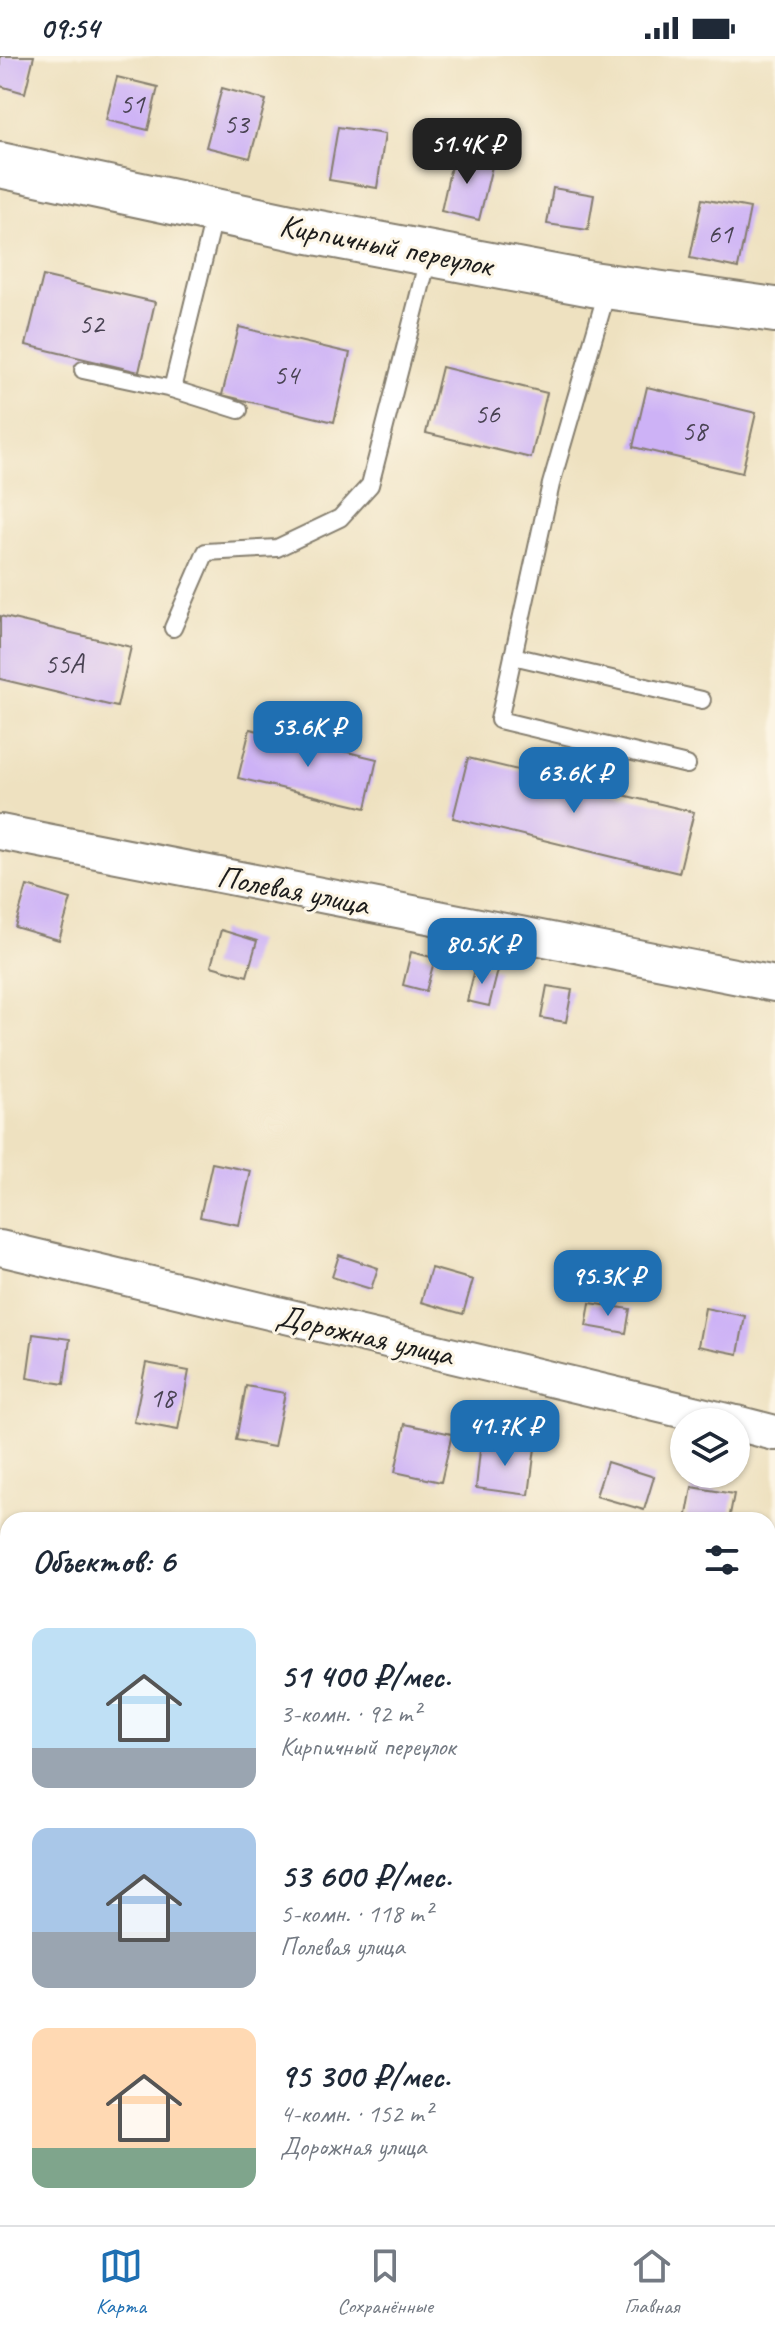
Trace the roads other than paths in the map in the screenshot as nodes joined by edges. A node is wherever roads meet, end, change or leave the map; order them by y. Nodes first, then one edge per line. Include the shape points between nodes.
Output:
1 (0, 165) edge
2 (215, 212) junction
3 (429, 254) junction
4 (609, 287) junction
5 (775, 310) edge
6 (83, 370) dead end
7 (172, 389) junction
8 (239, 410) dead end
9 (173, 628) dead end
10 (513, 656) junction
11 (702, 700) dead end
12 (687, 765) dead end
13 (0, 832) edge
14 (775, 984) edge
15 (0, 1248) edge
16 (670, 1408) edge
17 (750, 1427) edge
18 (775, 1433) edge

1 - 2 street, Кирпичный переулок
2 - 3 street, Кирпичный переулок
2 - 7 lane
3 - 4 street, Кирпичный переулок
3 - 9 lane via 370,485 340,518 277,548 206,552
4 - 5 street, Кирпичный переулок
4 - 10 lane via 551,484
6 - 7 lane
7 - 8 lane
10 - 11 lane
10 - 12 lane via 499,720
13 - 14 street, Полевая улица
15 - 16 street, Дорожная улица
17 - 18 street, Дорожная улица

